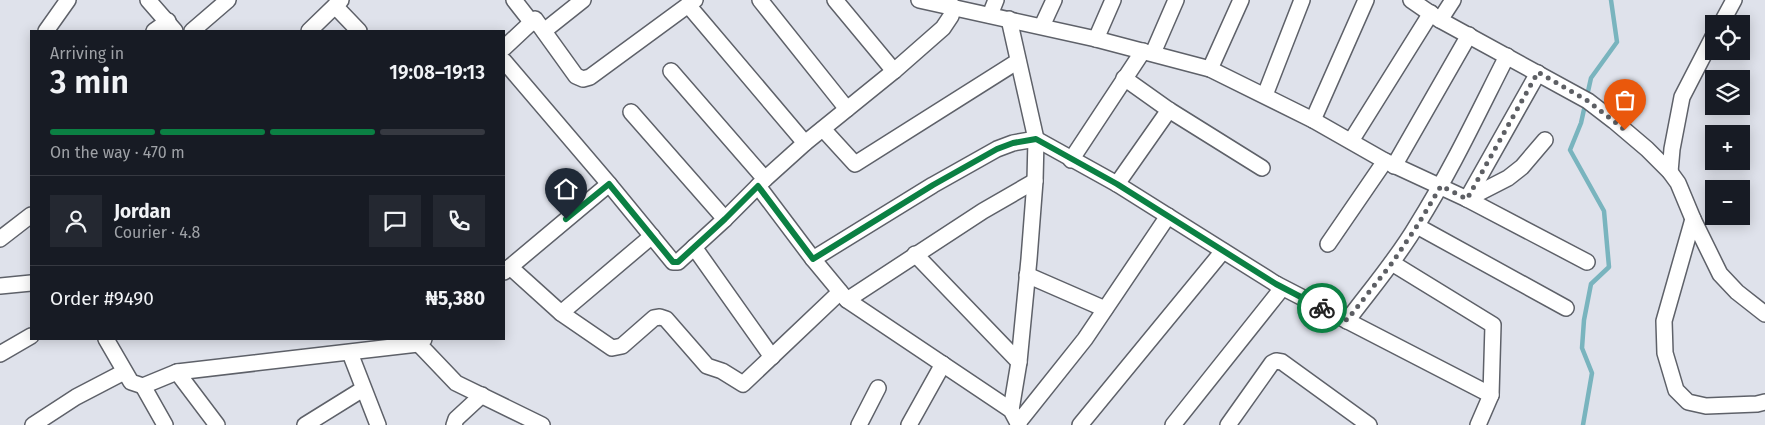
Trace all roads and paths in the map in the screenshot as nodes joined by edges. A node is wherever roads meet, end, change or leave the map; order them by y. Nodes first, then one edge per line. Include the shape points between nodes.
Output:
1 (68, 0) edge
2 (148, 0) edge
3 (228, 0) edge
4 (514, 0) edge
5 (583, 0) edge
6 (760, 0) edge
7 (835, 0) edge
8 (996, 0) edge
9 (1054, 0) edge
10 (1113, 0) edge
11 (1176, 0) edge
12 (1241, 0) edge
13 (1302, 0) edge
14 (1366, 0) edge
15 (1411, 0) edge
16 (1453, 0) edge
17 (1734, 0) edge
18 (929, 1) edge
19 (338, 3) edge
20 (691, 3) edge
21 (954, 7) junction
22 (1726, 15) edge
23 (990, 16) junction
24 (1435, 17) junction
25 (1009, 19) junction
26 (171, 26) edge
27 (1042, 26) junction
28 (538, 27) junction
29 (47, 30) edge
30 (157, 30) edge
31 (193, 30) edge
32 (310, 30) edge
33 (358, 30) edge
34 (1469, 35) junction
35 (1096, 39) junction
36 (505, 47) edge
37 (1148, 52) junction
38 (1705, 52) edge
39 (1507, 56) junction
40 (1018, 61) junction
41 (505, 62) edge
42 (1210, 69) junction
43 (672, 71) dead end
44 (894, 71) junction
45 (1538, 72) junction
46 (1124, 78) junction
47 (1265, 95) junction
48 (847, 109) junction
49 (1168, 110) junction
50 (631, 112) dead end
51 (1313, 120) junction
52 (823, 129) junction
53 (1036, 139) junction
54 (1545, 140) dead end
55 (1351, 141) junction
56 (806, 143) junction
57 (1071, 160) junction
58 (1389, 164) junction
59 (1262, 168) dead end
60 (1670, 172) junction
61 (1035, 180) junction
62 (762, 183) junction
63 (609, 184) junction
64 (1117, 184) junction
65 (1441, 186) junction
66 (1467, 199) junction
67 (1168, 216) junction
68 (30, 217) edge
69 (725, 219) junction
70 (1693, 219) junction
71 (1417, 226) junction
72 (652, 236) junction
73 (0, 239) edge
74 (1328, 244) dead end
75 (694, 247) junction
76 (1223, 251) junction
77 (915, 254) junction
78 (813, 259) junction
79 (1587, 262) dead end
80 (1392, 263) junction
81 (507, 269) edge
82 (1027, 275) junction
83 (30, 283) edge
84 (1276, 284) junction
85 (0, 286) edge
86 (843, 296) junction
87 (1566, 308) dead end
88 (1105, 309) junction
89 (561, 313) junction
90 (1765, 314) edge
91 (1347, 320) junction
92 (30, 337) edge
93 (107, 340) edge
94 (418, 340) edge
95 (350, 353) junction
96 (0, 354) edge
97 (772, 357) junction
98 (1019, 362) junction
99 (943, 364) junction
100 (124, 372) junction
101 (177, 372) junction
102 (143, 386) junction
103 (878, 388) dead end
104 (363, 389) junction
105 (482, 395) junction
106 (1492, 395) junction
107 (1765, 402) edge
108 (1016, 419) edge
109 (1237, 422) edge
110 (33, 425) edge
111 (164, 425) edge
112 (217, 425) edge
113 (305, 425) edge
114 (378, 425) edge
115 (454, 425) edge
116 (542, 425) edge
117 (859, 425) edge
118 (909, 425) edge
119 (1080, 425) edge
120 (1174, 425) edge
121 (1369, 425) edge
122 (1478, 425) edge

1 - 29 street
2 - 26 street
3 - 31 street
4 - 28 street
5 - 28 street
6 - 48 street
7 - 44 street
8 - 23 street
9 - 27 street
10 - 35 street
11 - 37 street
12 - 42 street
13 - 47 street
14 - 51 street
15 - 24 street
16 - 24 street
17 - 22 street
18 - 21 street
19 - 32 street
19 - 33 street
20 - 28 street via 583,79 576,76
20 - 56 street
21 - 23 street
21 - 44 street via 943,28
23 - 25 street
24 - 34 street
24 - 55 street
25 - 27 street
25 - 40 street
26 - 30 street
27 - 35 street
28 - 36 street
34 - 39 street
34 - 58 street
35 - 37 street
37 - 42 street
37 - 46 street
38 - 60 street via 1682,97
39 - 45 street
39 - 65 street
40 - 52 street via 855,164
40 - 53 street
41 - 63 street
42 - 47 street
43 - 62 street
44 - 48 street
45 - 60 street via 1588,101
45 - 66 street
46 - 49 street
46 - 57 street
47 - 51 street
48 - 52 street
49 - 59 street
49 - 64 street
50 - 69 street
51 - 55 street
52 - 56 street
53 - 57 street
53 - 61 street
53 - 78 street via 997,149
54 - 66 street via 1508,178
55 - 58 street
56 - 62 street
57 - 64 street
58 - 65 street
58 - 74 street
60 - 70 street
61 - 77 street
61 - 82 street
62 - 69 street
62 - 78 street
63 - 72 street
63 - 81 street
64 - 67 street
65 - 66 street
65 - 71 street
66 - 79 street
67 - 76 street
67 - 88 street
68 - 73 street
69 - 75 street
70 - 90 street via 1720,274
70 - 107 street via 1664,321 1665,354 1676,390 1688,402 1706,406
71 - 80 street
71 - 87 street
72 - 75 street via 673,262 678,262
72 - 89 street
75 - 97 street
76 - 84 street
76 - 119 street
77 - 86 street
77 - 98 street
78 - 86 street
80 - 91 street
80 - 106 street via 1493,326
81 - 89 street
82 - 88 street
82 - 98 street
83 - 85 street
84 - 91 street
84 - 120 street via 1279,292
86 - 97 street
86 - 99 street
88 - 108 street via 1085,339
89 - 97 street via 612,348 622,346 654,318 666,319 707,366 722,371 740,384 746,383
91 - 106 street
92 - 96 street
93 - 100 street
94 - 95 street
94 - 105 street via 456,383
95 - 101 street
95 - 104 street
98 - 108 street
99 - 108 street
99 - 118 street
100 - 102 street via 131,382
100 - 110 street via 76,397
101 - 102 street
101 - 112 street
102 - 111 street
103 - 117 street
104 - 113 street
104 - 114 street
105 - 115 street
105 - 116 street
106 - 122 street
109 - 121 street via 1276,361 1282,362

